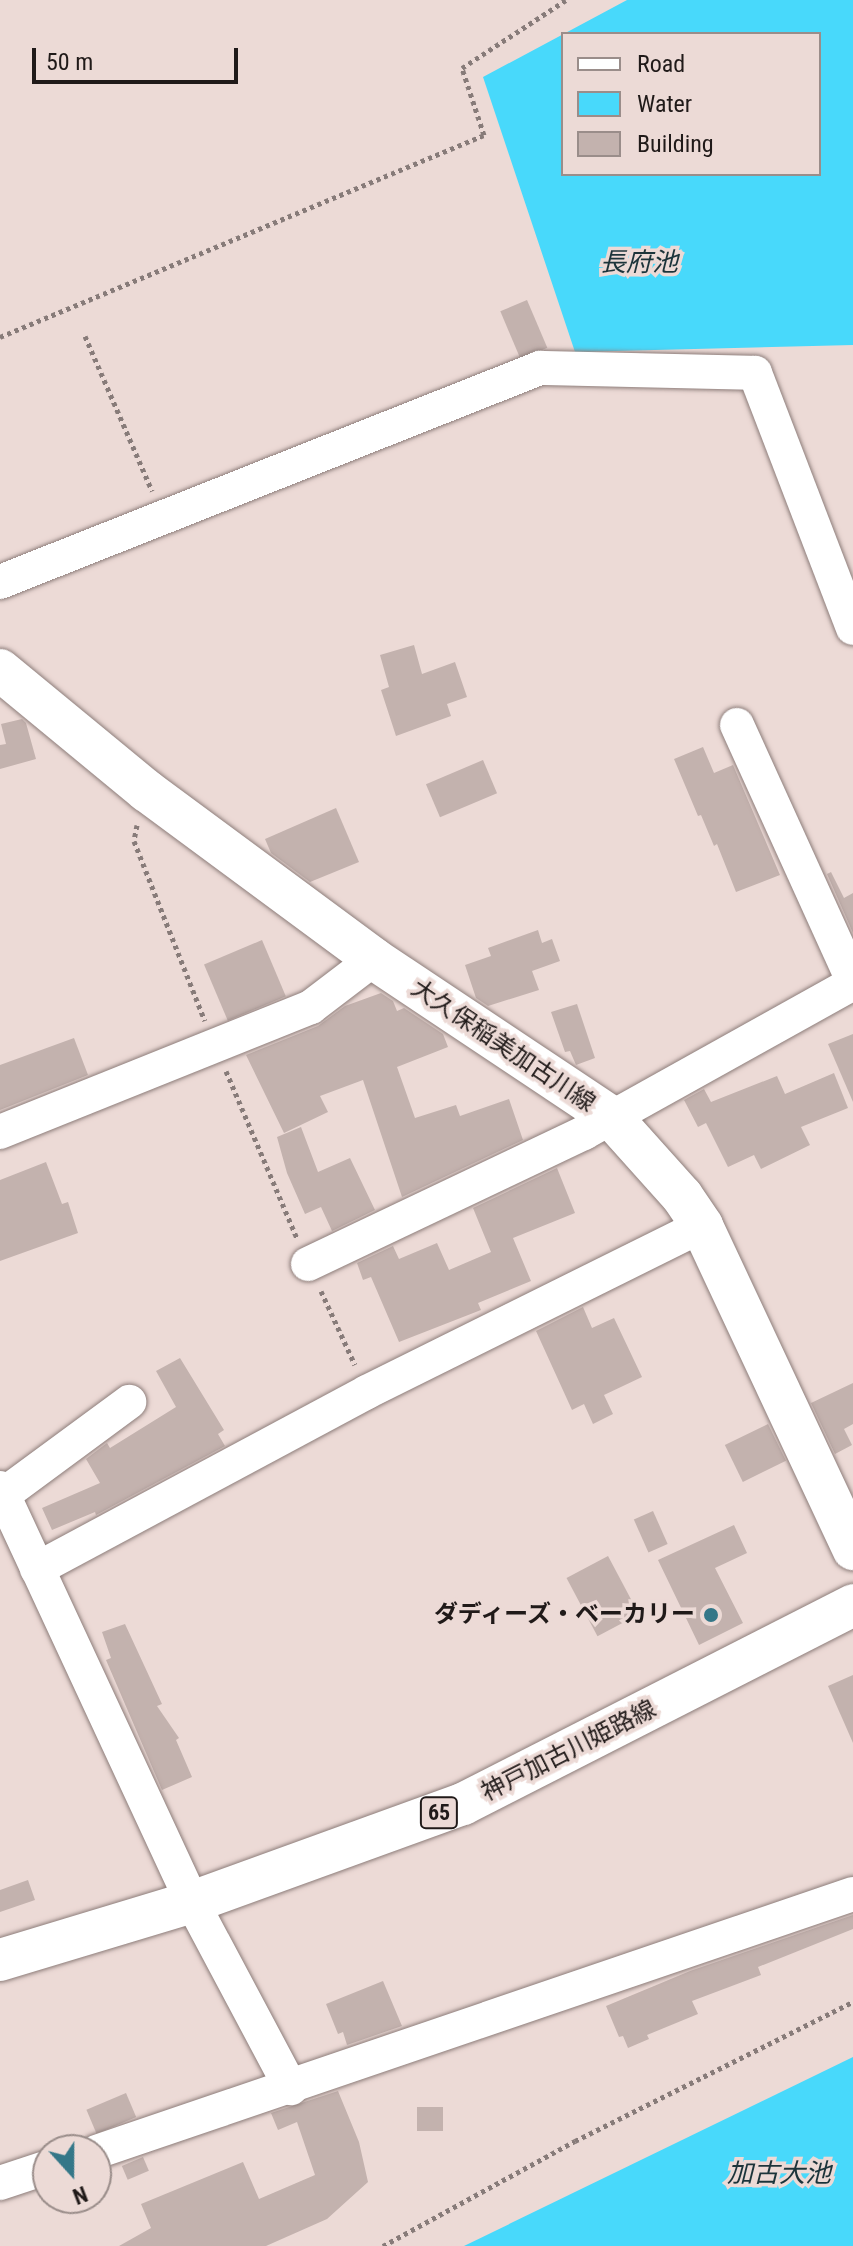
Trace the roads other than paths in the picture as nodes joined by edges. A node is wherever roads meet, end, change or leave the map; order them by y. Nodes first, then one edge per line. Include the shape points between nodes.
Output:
1 (0, 582) edge
2 (853, 628) edge
3 (0, 670) edge
4 (737, 725) dead end
5 (374, 959) junction
6 (853, 982) edge
7 (612, 1118) junction
8 (0, 1132) edge
9 (702, 1226) junction
10 (308, 1264) road end
11 (129, 1402) dead end
12 (2, 1491) edge
13 (853, 1549) edge
14 (37, 1569) junction
15 (853, 1605) edge
16 (853, 1894) edge
17 (192, 1902) junction
18 (0, 1960) edge
19 (291, 2088) junction
20 (112, 2147) edge
21 (32, 2172) edge
22 (0, 2183) edge

1 - 2 street via 540,368 755,373
3 - 5 main road, 大久保稲美加古川線 via 147,791
4 - 6 street
5 - 7 main road, 大久保稲美加古川線
5 - 8 street via 311,1007
6 - 7 street
7 - 9 main road, 大久保稲美加古川線
7 - 10 street
9 - 13 main road, 大久保稲美加古川線
9 - 14 street via 367,1392
11 - 12 street
12 - 14 street
14 - 17 street
15 - 17 main road, 神戸加古川姫路線 / 65 via 463,1804
16 - 19 street
17 - 18 main road, 神戸加古川姫路線 / 65
17 - 19 street
19 - 20 street
21 - 22 street

